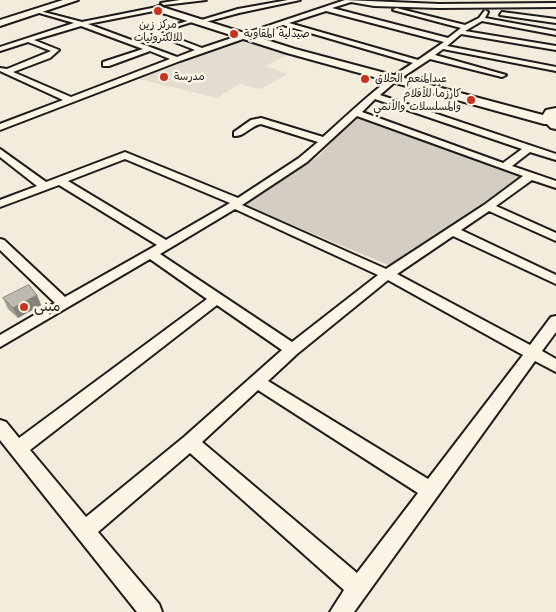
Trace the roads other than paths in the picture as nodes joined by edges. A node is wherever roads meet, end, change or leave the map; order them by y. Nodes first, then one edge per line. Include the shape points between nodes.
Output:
1 (61, 0) edge
2 (73, 0) edge
3 (203, 0) edge
4 (297, 0) edge
5 (351, 0) edge
6 (422, 0) edge
7 (460, 0) edge
8 (274, 4) junction
9 (374, 4) junction
10 (412, 5) junction
11 (556, 5) edge
12 (159, 6) edge
13 (439, 6) junction
14 (509, 6) junction
15 (326, 8) junction
16 (293, 9) dead end
17 (38, 11) junction
18 (303, 11) dead end
19 (313, 13) junction
20 (410, 14) junction
21 (508, 14) junction
22 (483, 15) junction
23 (402, 18) dead end
24 (1, 19) edge
25 (195, 21) junction
26 (394, 21) dead end
27 (556, 21) edge
28 (80, 23) junction
29 (282, 23) junction
30 (386, 25) junction
31 (463, 30) junction
32 (556, 33) edge
33 (241, 36) junction
34 (30, 40) junction
35 (0, 41) edge
36 (446, 44) junction
37 (12, 45) junction
38 (556, 48) edge
39 (0, 49) edge
40 (150, 49) junction
41 (201, 50) junction
42 (429, 56) junction
43 (176, 59) junction
44 (419, 63) junction
45 (106, 64) dead end
46 (3, 70) edge
47 (554, 73) edge
48 (502, 75) dead end
49 (392, 80) junction
50 (374, 96) junction
51 (71, 100) junction
52 (354, 112) junction
53 (554, 116) edge
54 (0, 127) edge
55 (237, 134) dead end
56 (325, 141) junction
57 (477, 143) junction
58 (529, 148) junction
59 (0, 152) edge
60 (556, 157) edge
61 (505, 166) junction
62 (530, 176) junction
63 (60, 180) junction
64 (556, 185) edge
65 (44, 186) junction
66 (0, 204) edge
67 (236, 204) junction
68 (488, 207) junction
69 (453, 231) junction
70 (556, 237) edge
71 (0, 243) edge
72 (166, 245) junction
73 (151, 254) junction
74 (387, 274) junction
75 (556, 280) edge
76 (216, 299) junction
77 (64, 304) junction
78 (556, 321) edge
79 (0, 342) edge
80 (292, 350) junction
81 (532, 352) junction
82 (556, 366) edge
83 (258, 382) junction
84 (0, 428) edge
85 (190, 442) junction
86 (18, 449) junction
87 (430, 490) junction
88 (86, 530) junction
89 (358, 588) junction
90 (151, 612) edge
91 (341, 612) edge

1 - 24 main road
2 - 17 main road
3 - 12 street
4 - 8 street
5 - 9 street
5 - 15 street
6 - 10 street
7 - 13 street
8 - 16 street
8 - 25 street
9 - 10 street
9 - 20 street
10 - 13 street
11 - 14 street
12 - 25 street
12 - 28 street
13 - 14 street
13 - 22 street
14 - 21 street
15 - 19 street
15 - 30 street
17 - 24 main road
17 - 28 street
18 - 19 street
19 - 29 street
20 - 23 street
20 - 31 street
21 - 22 street
21 - 27 street
22 - 31 street
22 - 32 street
25 - 33 street
25 - 41 street via 154,32
26 - 30 street
28 - 34 street
28 - 40 street
29 - 33 street
29 - 44 street
30 - 36 street
31 - 36 street
31 - 38 street
33 - 41 street
33 - 49 street
34 - 37 street
34 - 46 street via 54,52
35 - 37 street
36 - 42 street
36 - 47 street
37 - 39 street
40 - 43 street
40 - 45 street
41 - 43 street
42 - 44 street
42 - 48 street
43 - 51 street
44 - 49 street
46 - 51 street
49 - 50 street
49 - 53 street
50 - 52 street
50 - 57 street
51 - 54 street
52 - 56 street
52 - 57 street
55 - 56 street via 261,121
56 - 67 street via 303,160
57 - 58 street
57 - 61 street
58 - 60 street
58 - 61 street
59 - 65 street
61 - 62 street
62 - 64 street
62 - 68 street
63 - 65 street
63 - 67 street via 128,155
63 - 72 street
65 - 66 street
67 - 72 street
67 - 74 street
68 - 69 street
68 - 70 street
69 - 74 street
69 - 75 street
71 - 77 street
72 - 73 street
73 - 76 street
73 - 77 street
74 - 80 street
74 - 81 street
76 - 80 street
76 - 86 street
77 - 79 street
78 - 81 street
80 - 83 street
81 - 82 street
81 - 87 street
83 - 85 street
83 - 87 street
84 - 86 street
85 - 88 street
85 - 89 street
86 - 88 street
87 - 89 street
88 - 90 street
89 - 91 street

